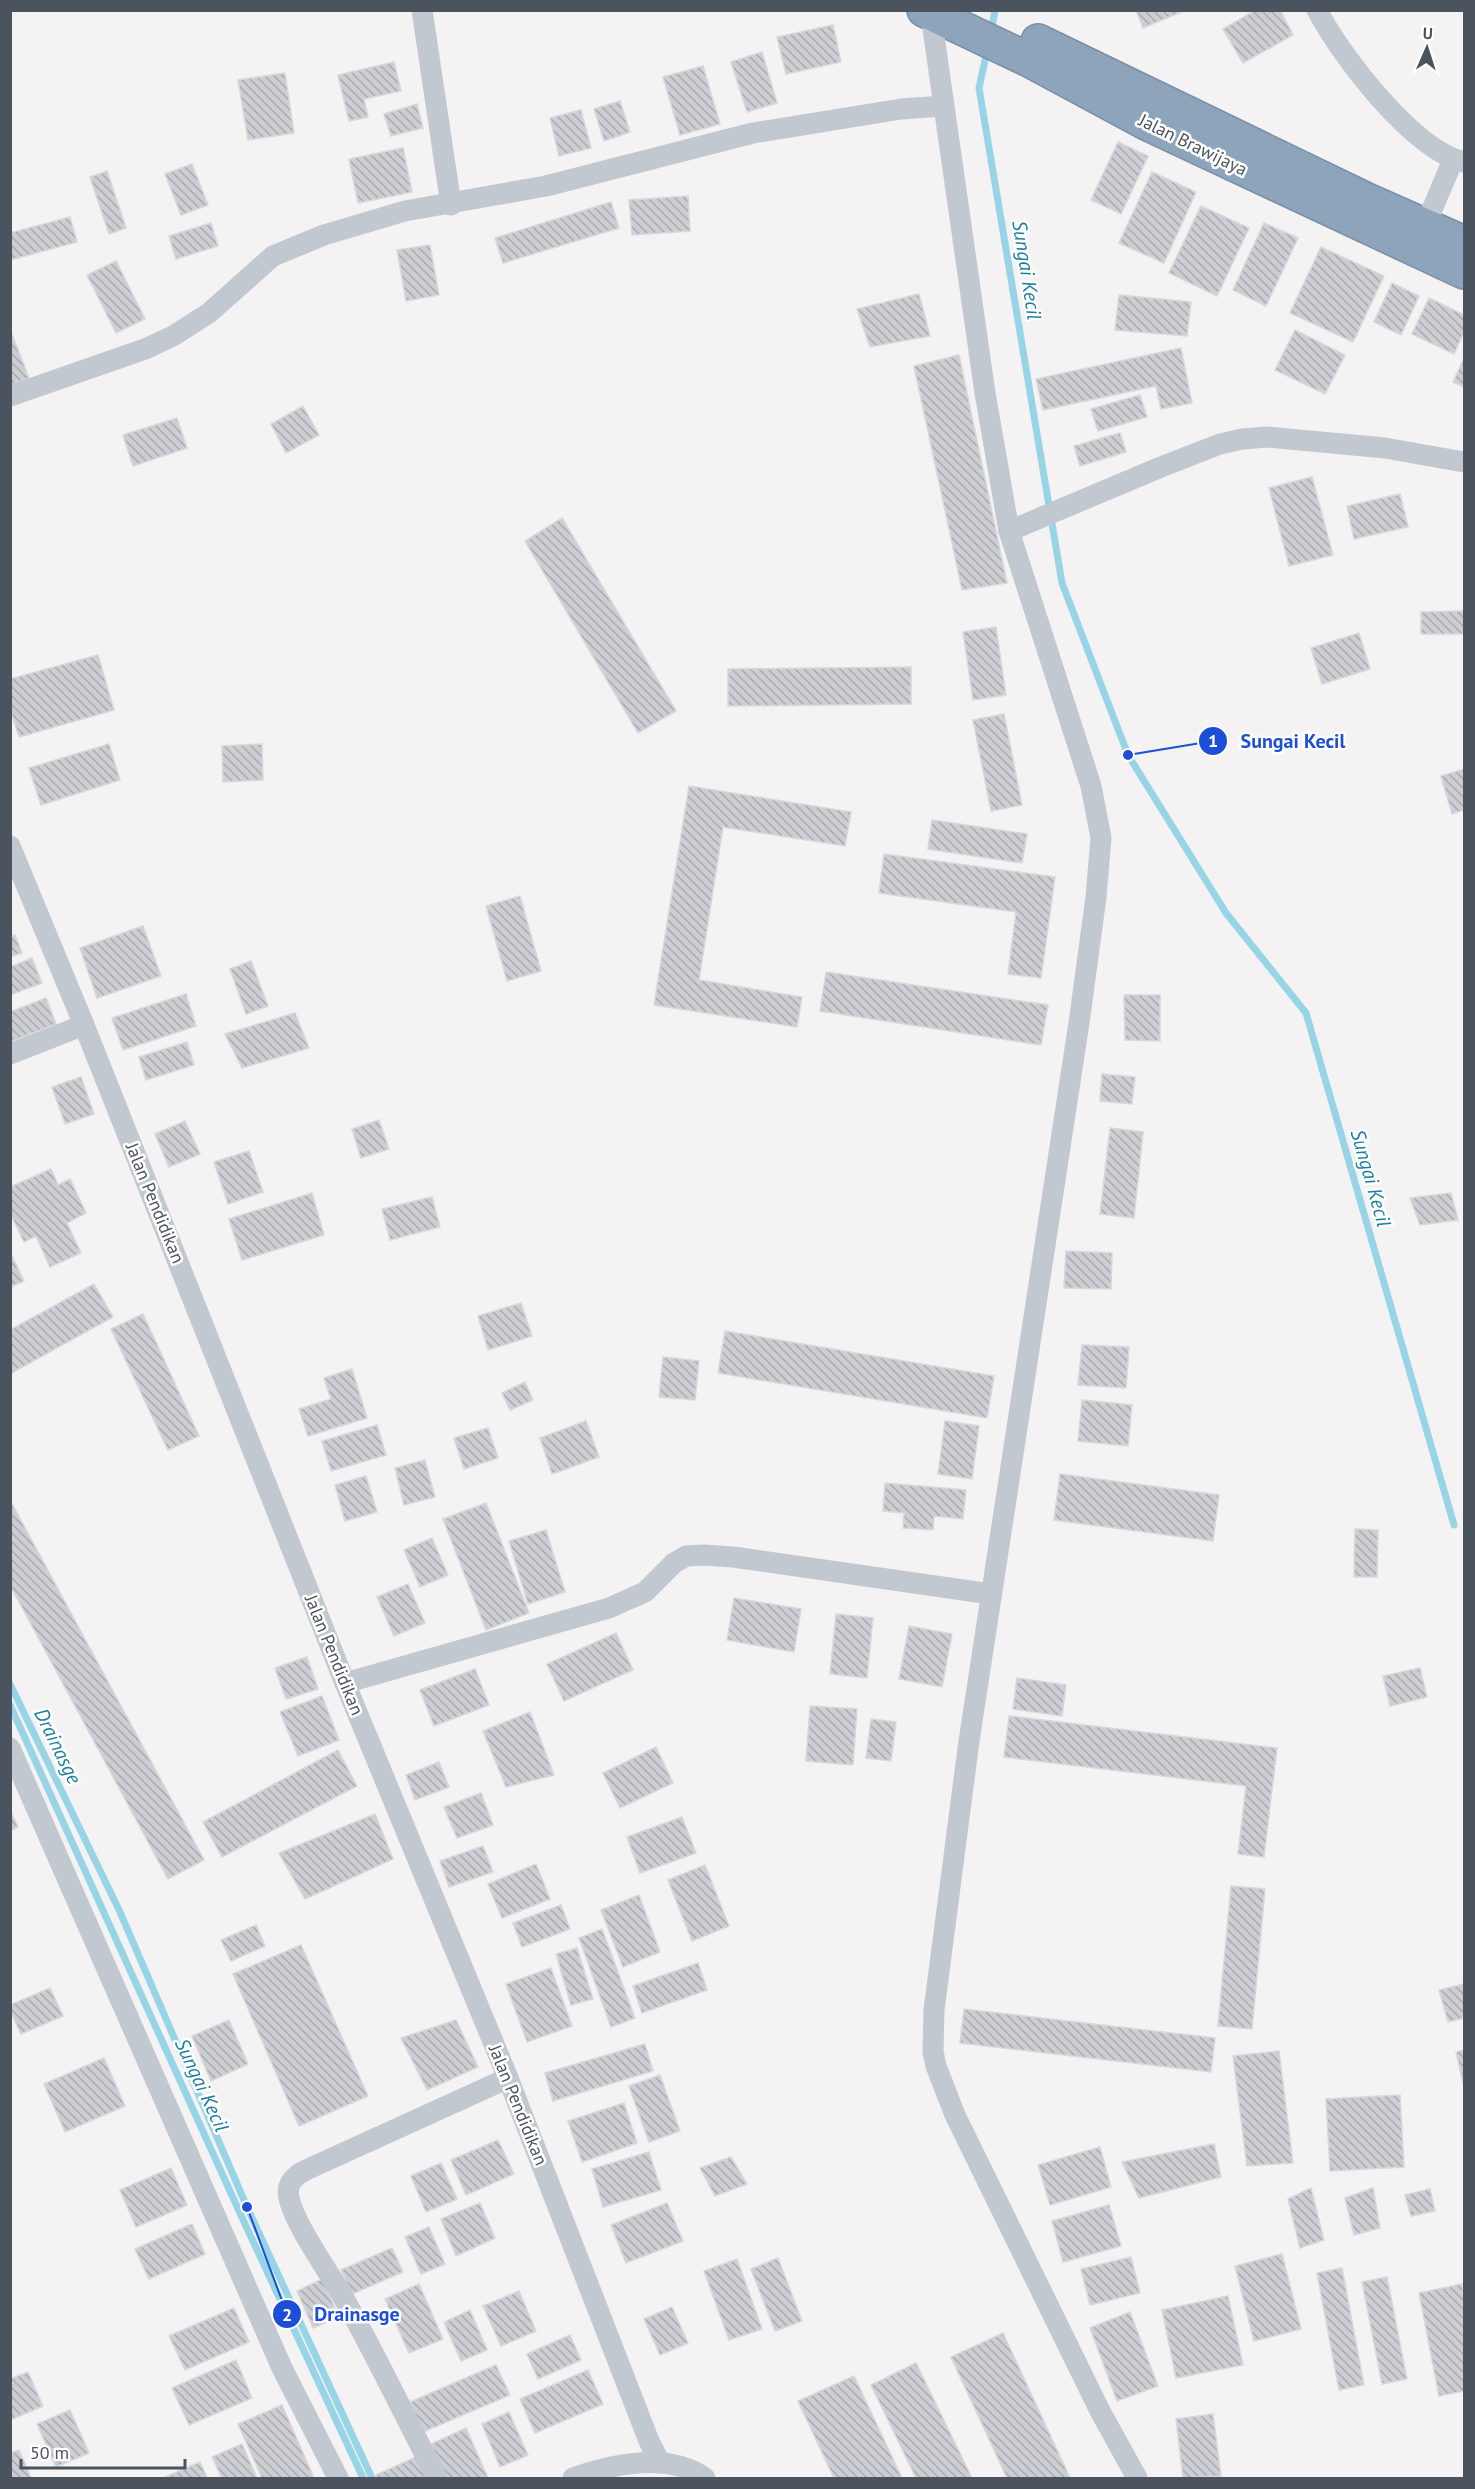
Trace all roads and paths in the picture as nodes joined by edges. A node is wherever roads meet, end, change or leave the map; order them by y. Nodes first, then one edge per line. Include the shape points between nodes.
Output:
1 (422, 10) edge
2 (1317, 10) edge
3 (928, 13) edge
4 (975, 19) edge
5 (1036, 52) junction
6 (944, 106) junction
7 (1459, 161) edge
8 (451, 205) junction
9 (1425, 226) junction
10 (1464, 243) edge
11 (1464, 272) edge
12 (10, 396) edge
13 (1464, 462) edge
14 (1009, 531) junction
15 (10, 846) edge
16 (84, 1025) junction
17 (10, 1054) edge
18 (991, 1594) junction
19 (345, 1683) junction
20 (10, 1748) edge
21 (508, 2078) junction
22 (660, 2463) junction
23 (338, 2478) edge
24 (437, 2478) edge
25 (573, 2478) edge
26 (705, 2478) edge
27 (1137, 2478) edge

1 - 8 street
2 - 7 street via 1386,106 1420,136
3 - 4 highway, Jalan Brawijaya
3 - 6 street
4 - 5 highway, Jalan Brawijaya
5 - 9 highway, Jalan Brawijaya
5 - 11 highway, Jalan Brawijaya via 1146,123
6 - 8 street via 901,109 753,133 546,186
6 - 14 street
7 - 9 street
8 - 12 street via 405,212 324,235 273,256 209,313 172,336
9 - 10 highway, Jalan Brawijaya
13 - 14 street via 1385,447 1267,437 1242,439 1161,467
14 - 18 street via 1091,786 1101,838 1079,1023
15 - 16 street, Jalan Pendidikan
16 - 17 street
16 - 19 street, Jalan Pendidikan
18 - 19 street via 733,1557 686,1556 645,1592 609,1608
18 - 27 street via 944,1923 933,2052 956,2115 1100,2411
19 - 21 street, Jalan Pendidikan
20 - 23 street via 278,2358
21 - 22 street, Jalan Pendidikan
21 - 24 street via 306,2170 292,2179 288,2187 296,2216 343,2296
22 - 25 street via 618,2467
22 - 26 street

